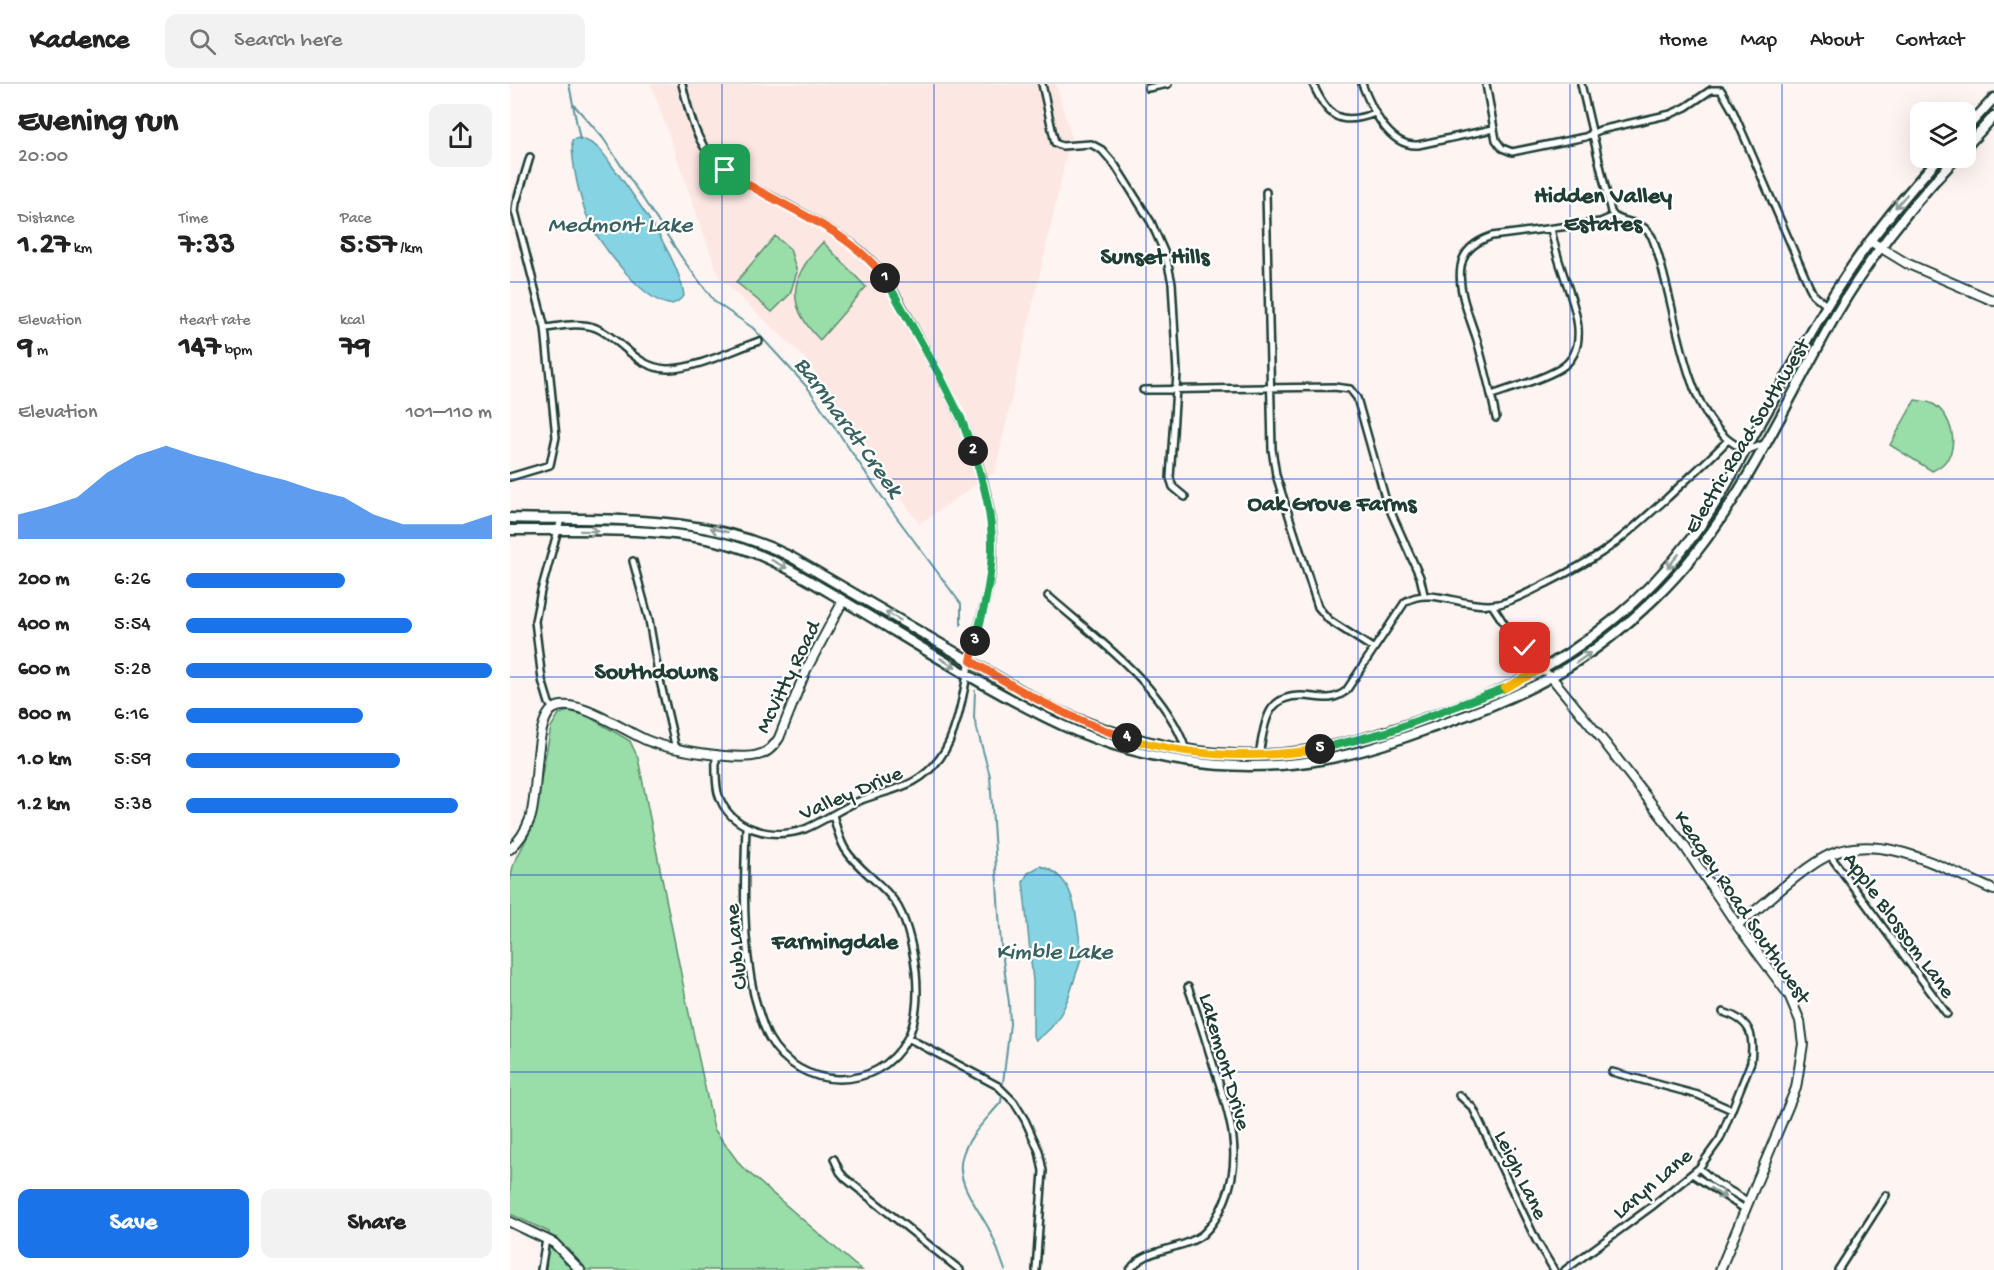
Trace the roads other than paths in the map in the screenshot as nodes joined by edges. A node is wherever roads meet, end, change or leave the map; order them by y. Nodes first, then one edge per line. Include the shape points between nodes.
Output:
1 (682, 84) edge
2 (1042, 84) edge
3 (1168, 84) edge
4 (1313, 84) edge
5 (1362, 84) edge
6 (1486, 84) edge
7 (1581, 84) edge
8 (1148, 88) dead end
9 (1994, 98) edge
10 (1375, 112) junction
11 (1994, 116) edge
12 (1976, 118) edge
13 (1493, 129) junction
14 (1593, 133) junction
15 (1976, 136) edge
16 (530, 157) dead end
17 (1930, 168) edge
18 (1947, 168) edge
19 (1266, 192) dead end
20 (512, 212) edge
21 (1614, 216) junction
22 (1551, 229) junction
23 (1870, 241) junction
24 (1880, 248) junction
25 (1994, 301) edge
26 (1827, 306) junction
27 (545, 328) junction
28 (759, 340) dead end
29 (1270, 387) junction
30 (1177, 389) junction
31 (1143, 390) dead end
32 (1492, 395) junction
33 (1496, 418) dead end
34 (1728, 440) junction
35 (1766, 443) junction
36 (1746, 450) junction
37 (510, 477) edge
38 (1185, 497) dead end
39 (510, 518) edge
40 (561, 519) junction
41 (510, 530) edge
42 (557, 531) junction
43 (633, 561) dead end
44 (1424, 594) junction
45 (1048, 596) dead end
46 (843, 601) junction
47 (1492, 605) junction
48 (1374, 649) junction
49 (971, 661) junction
50 (1542, 669) junction
51 (966, 674) junction
52 (1552, 678) junction
53 (553, 709) junction
54 (676, 749) junction
55 (1186, 750) junction
56 (716, 754) junction
57 (1259, 755) junction
58 (833, 815) junction
59 (746, 827) junction
60 (510, 849) edge
61 (1829, 854) junction
62 (1994, 890) edge
63 (1737, 925) junction
64 (1188, 987) dead end
65 (1723, 1012) dead end
66 (1947, 1014) dead end
67 (908, 1038) junction
68 (1612, 1072) dead end
69 (1460, 1095) dead end
70 (1732, 1110) junction
71 (834, 1159) dead end
72 (1699, 1168) junction
73 (1692, 1174) junction
74 (1886, 1195) dead end
75 (1747, 1206) junction
76 (510, 1222) edge
77 (546, 1239) junction
78 (541, 1270) edge
79 (580, 1270) edge
80 (960, 1270) edge
81 (1036, 1270) edge
82 (1130, 1270) edge
83 (1554, 1270) edge
84 (1565, 1270) edge
85 (1720, 1270) edge
86 (1838, 1270) edge

1 - 49 street, Valley Drive via 699,137 716,162 738,179 843,238 877,267 899,300 956,409 980,469 992,532 991,581
2 - 30 street via 1055,143 1090,144 1102,150 1159,239 1172,283
3 - 8 street
4 - 10 street via 1321,103 1334,115 1357,118
5 - 10 street
6 - 13 street
7 - 14 street
9 - 12 main road
10 - 13 street via 1394,136 1412,146
11 - 15 main road
13 - 14 street via 1498,144 1512,152
14 - 21 street
14 - 26 street via 1671,114 1713,89 1721,90 1809,286
16 - 20 street
17 -> 23 main road, Electric Road Southwest
18 - 24 main road, Electric Road Southwest
19 - 29 street
20 - 27 street
21 - 22 street via 1600,222
21 - 34 street via 1640,224 1652,237 1693,382 1712,422
22 - 32 street via 1576,314 1575,352 1555,371
22 - 32 street via 1485,238 1472,246 1463,259 1463,291
23 - 24 street
23 - 26 main road, Electric Road Southwest
24 - 25 street
24 - 35 main road, Electric Road Southwest via 1839,310
26 - 36 main road, Electric Road Southwest
27 - 28 street via 595,328 649,366 667,369 689,367
27 - 37 street via 555,444 550,465
29 - 30 street
29 - 44 street via 1334,387 1355,393 1386,501
29 - 48 street via 1276,475 1316,602 1329,620
30 - 31 street
30 - 38 street via 1170,478 1173,487
32 - 33 street
34 - 36 street
34 - 47 street via 1632,530 1602,552 1532,591
35 - 36 street
52 -> 35 main road, Electric Road Southwest via 1614,635 1668,585 1719,521
36 -> 50 main road, Electric Road Southwest via 1705,520 1658,579 1605,627
39 - 40 main road, Electric Road Southwest
40 - 42 street
49 -> 40 main road, Electric Road Southwest via 791,557 745,537 688,524
41 - 42 main road, Electric Road Southwest
42 -> 46 main road, Electric Road Southwest via 665,533 723,542 772,560
42 - 53 street via 535,621 542,680
43 - 54 street
44 - 47 street
44 - 48 street via 1405,602
45 - 55 street via 1148,686 1174,722
46 -> 51 main road, Electric Road Southwest
46 - 56 street, McVitty Road via 806,670 774,745 758,755
47 - 50 street, Keagey Road Southwest
48 - 57 street via 1340,696 1282,698 1265,725
49 - 51 street, Valley Drive
49 - 55 main road, Electric Road Southwest via 1084,723 1132,739
50 - 52 street, Keagey Road Southwest
50 - 57 main road, Electric Road Southwest via 1497,692 1387,732 1329,747
51 - 52 main road, Electric Road Southwest via 1044,717 1101,741 1183,761 1242,766 1304,763 1364,751 1479,711
51 - 58 street, Valley Drive via 955,726 943,754 931,769 910,784 862,800
52 - 63 street, Keagey Road Southwest via 1685,847
53 - 54 street, McVitty Road via 580,708 644,740
53 - 60 street via 541,735 531,818
54 - 56 street, McVitty Road
55 - 57 main road, Electric Road Southwest
56 - 59 street via 716,783 721,801
58 - 59 street, Valley Drive via 803,830 784,833
58 - 67 street, Club Lane via 845,850 889,894 907,930 917,987 915,1016
59 - 67 street, Club Lane via 748,964 756,1003 773,1045 786,1060 807,1073 839,1080 877,1069
61 - 62 street via 1862,846 1888,850
61 - 63 street
61 - 66 street, Apple Blossom Lane
63 - 75 street, Keagey Road Southwest via 1792,1002 1803,1044 1796,1088
64 - 82 street, Lakemont Drive via 1232,1125 1235,1149 1231,1182 1222,1207 1202,1234 1185,1245 1146,1257
65 - 70 street, Laryn Lane via 1744,1021 1751,1038 1751,1062
67 - 81 street via 998,1086 1025,1120 1043,1171
68 - 70 street via 1698,1095
69 - 83 street, Leigh Lane via 1473,1108
70 - 72 street, Laryn Lane via 1720,1139
71 - 80 street via 845,1178
72 - 73 street, Laryn Lane
72 - 75 street
73 -> 75 street
73 - 84 street, Laryn Lane
74 - 86 street
75 - 85 street, Keagey Road Southwest
76 - 77 street
77 - 78 street
77 - 79 street

